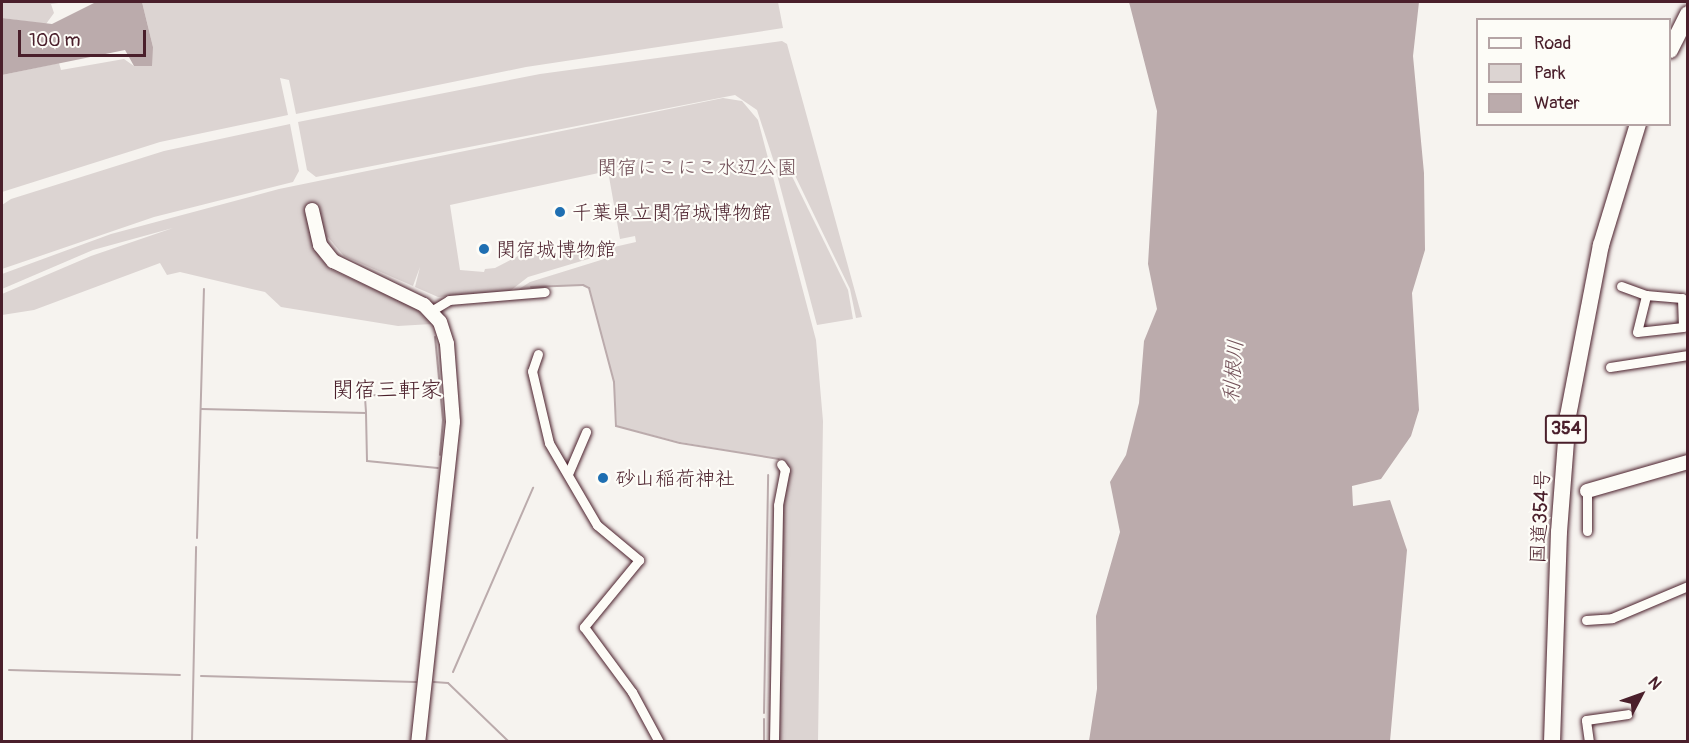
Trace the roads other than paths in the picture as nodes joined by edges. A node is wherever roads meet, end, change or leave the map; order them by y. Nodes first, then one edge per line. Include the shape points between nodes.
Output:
1 (1688, 14) edge
2 (1671, 48) edge
3 (1637, 126) edge
4 (312, 210) dead end
5 (1621, 286) dead end
6 (545, 292) dead end
7 (1646, 295) junction
8 (432, 311) junction
9 (538, 354) dead end
10 (1688, 355) edge
11 (1610, 367) dead end
12 (586, 432) dead end
13 (1688, 462) edge
14 (781, 464) dead end
15 (568, 474) junction
16 (1587, 491) joint
17 (1587, 531) dead end
18 (1688, 586) edge
19 (1586, 620) dead end
20 (1628, 714) dead end
21 (418, 741) edge
22 (659, 741) edge
23 (774, 741) edge
24 (1552, 741) edge
25 (1589, 741) edge

1 - 2 highway
3 - 24 highway, 国道354号 / 354 via 1601,245 1568,416
4 - 8 street via 320,245 333,261
5 - 7 street
6 - 8 street via 449,300
7 - 7 street via 1682,298 1683,327 1637,332
8 - 21 street via 447,344 453,422
9 - 15 street via 532,371 540,413 549,443
10 - 11 street
12 - 15 street
13 - 16 street
14 - 23 street via 785,470 778,505
15 - 22 street via 597,525 639,560 584,627 632,692
16 - 17 street
18 - 19 street via 1612,618
20 - 25 street via 1586,720

